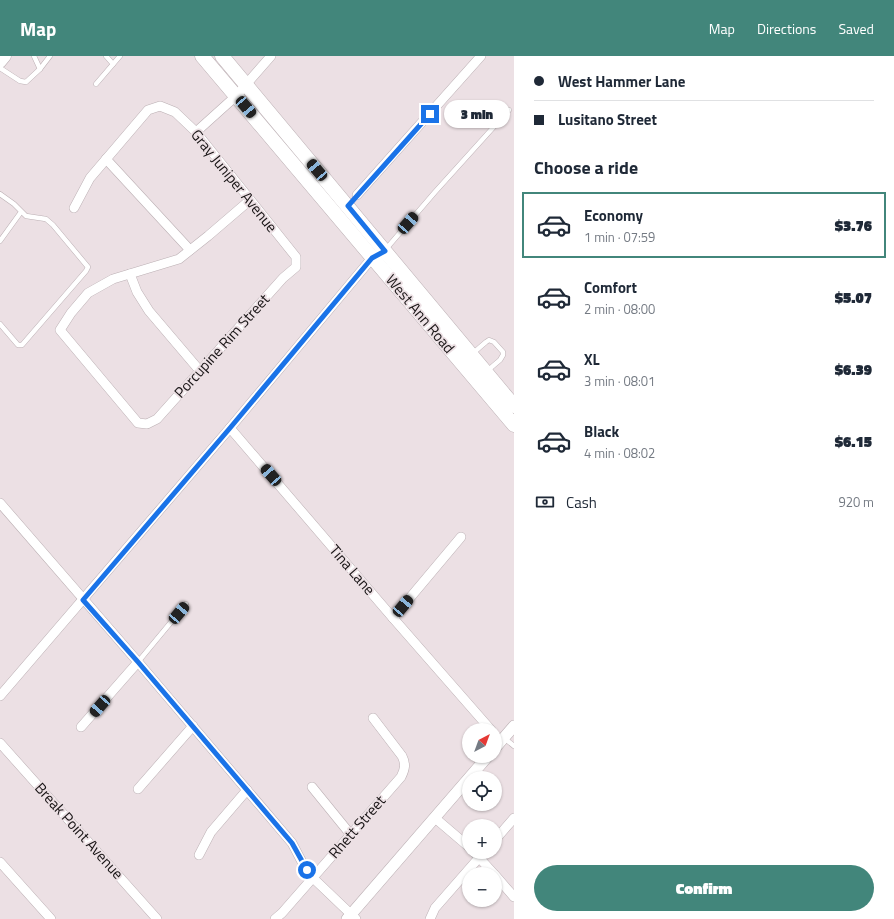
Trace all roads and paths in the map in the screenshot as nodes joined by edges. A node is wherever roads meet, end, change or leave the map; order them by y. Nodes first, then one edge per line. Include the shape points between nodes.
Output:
1 (5, 56) edge
2 (34, 56) edge
3 (50, 56) edge
4 (106, 56) edge
5 (120, 56) edge
6 (202, 56) edge
7 (222, 56) edge
8 (271, 56) edge
9 (481, 56) edge
10 (0, 62) edge
11 (113, 64) junction
12 (0, 68) edge
13 (40, 69) junction
14 (96, 84) dead end
15 (241, 90) junction
16 (509, 110) dead end
17 (196, 132) junction
18 (106, 159) junction
19 (0, 194) edge
20 (250, 200) junction
21 (352, 201) junction
22 (74, 208) dead end
23 (21, 212) junction
24 (0, 240) edge
25 (190, 250) junction
26 (385, 251) junction
27 (372, 258) junction
28 (296, 267) joint
29 (130, 274) junction
30 (0, 324) edge
31 (471, 355) junction
32 (200, 371) junction
33 (486, 372) junction
34 (509, 407) edge
35 (514, 425) edge
36 (230, 428) junction
37 (0, 503) edge
38 (462, 537) dead end
39 (83, 600) junction
40 (186, 604) dead end
41 (393, 618) junction
42 (138, 662) junction
43 (0, 696) edge
44 (373, 718) dead end
45 (485, 723) edge
46 (193, 726) junction
47 (514, 726) edge
48 (81, 727) dead end
49 (502, 737) edge
50 (502, 741) edge
51 (0, 743) edge
52 (514, 746) edge
53 (482, 763) edge
54 (312, 787) dead end
55 (138, 789) dead end
56 (247, 790) junction
57 (435, 818) junction
58 (514, 818) edge
59 (502, 832) edge
60 (351, 835) junction
61 (462, 842) edge
62 (199, 855) dead end
63 (475, 859) edge
64 (483, 859) edge
65 (0, 862) edge
66 (489, 867) edge
67 (313, 878) junction
68 (502, 882) edge
69 (514, 897) edge
70 (351, 917) edge
71 (51, 919) edge
72 (158, 919) edge
73 (275, 919) edge
74 (430, 919) edge

1 - 10 main road
2 - 13 lane
3 - 13 lane
4 - 11 lane
5 - 11 lane
6 - 15 main road, West Ann Road
7 - 15 main road, West Ann Road
8 - 15 street
9 - 21 street
11 - 14 lane
12 - 13 lane via 26,82
15 - 17 street
15 - 21 main road, West Ann Road
15 - 27 main road, West Ann Road
16 - 26 lane
17 - 18 street, Gray Juniper Avenue via 175,112 160,106 148,110
17 - 20 street, Gray Juniper Avenue
18 - 22 street via 90,178
18 - 25 street
19 - 23 lane
20 - 25 street
20 - 28 street, Gray Juniper Avenue via 296,257
21 - 26 main road, West Ann Road
23 - 24 lane
23 - 30 lane via 26,216 46,219 88,267 22,345 18,345
25 - 29 street via 179,259
26 - 27 street
26 - 31 main road, West Ann Road
27 - 34 main road, West Ann Road
27 - 36 street
28 - 32 street, Porcupine Rim Street via 283,278
29 - 32 street via 149,311
29 - 32 street, Porcupine Rim Street via 113,279 88,293 60,330 138,422 147,424 157,419
31 - 33 main road, West Ann Road
31 - 33 lane via 489,340 494,342 503,355
33 - 34 main road, West Ann Road
34 - 35 main road, West Ann Road
36 - 39 street
36 - 41 street, Tina Lane
37 - 39 street
38 - 41 street
39 - 42 street
39 - 43 street
40 - 42 lane
41 - 45 street, Tina Lane
42 - 46 street
42 - 48 street
44 - 60 street, Rhett Street via 402,756 405,769
46 - 55 street
46 - 56 street
47 - 49 street
50 - 52 lane
51 - 72 street, Break Point Avenue
53 - 57 street
54 - 60 street
56 - 62 street via 211,832
56 - 67 street via 292,843
57 - 61 street
57 - 70 street
58 - 59 street
60 - 67 street, Rhett Street
63 - 74 street via 434,908
64 - 66 street
65 - 71 street
67 - 70 street
67 - 73 street, Rhett Street
68 - 69 street

